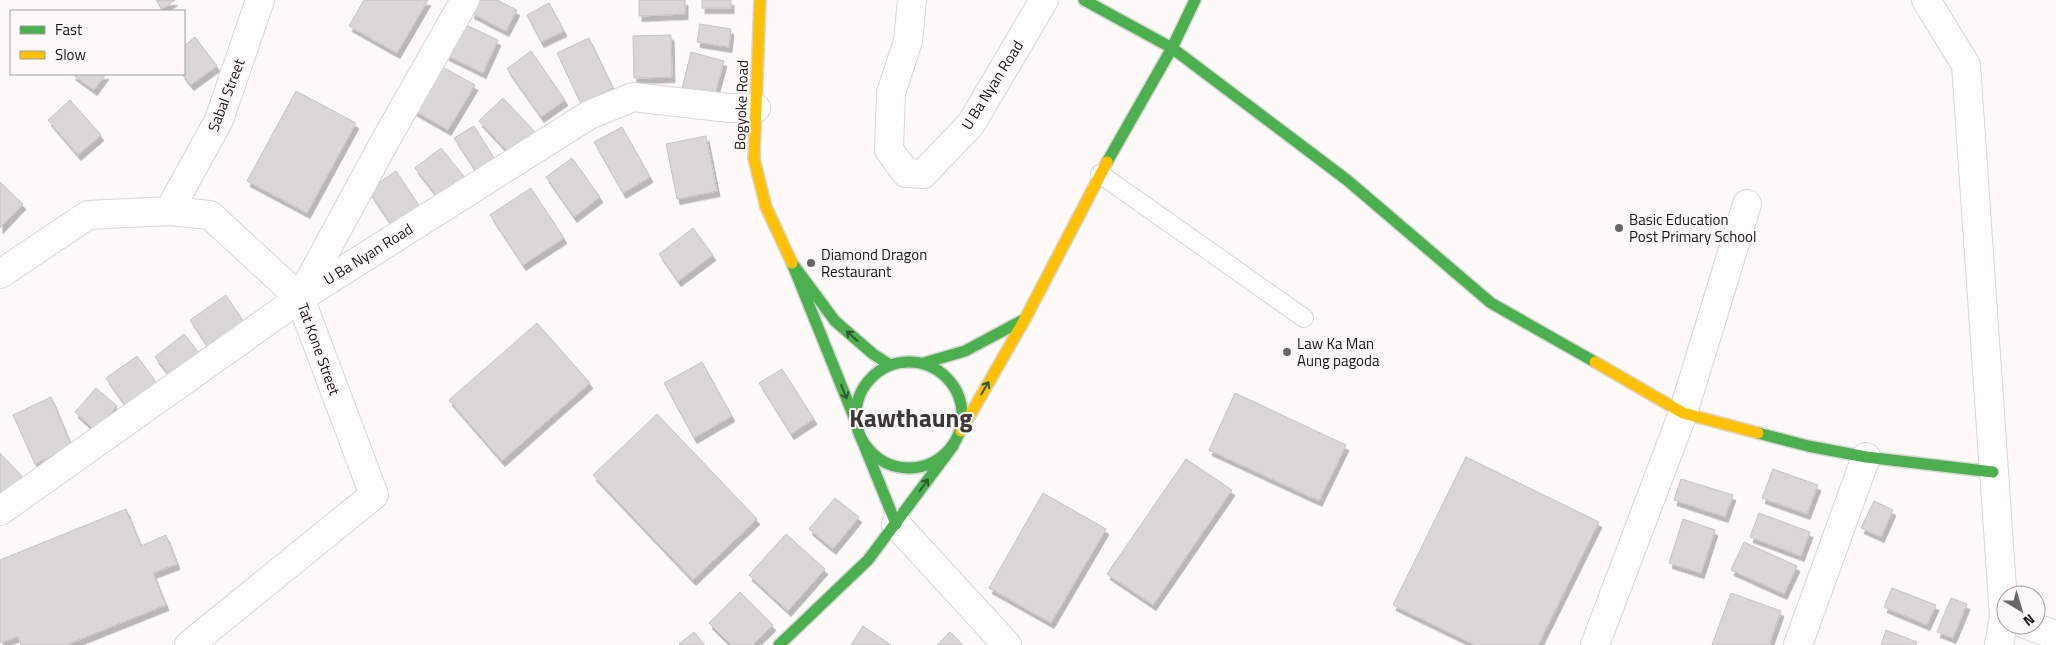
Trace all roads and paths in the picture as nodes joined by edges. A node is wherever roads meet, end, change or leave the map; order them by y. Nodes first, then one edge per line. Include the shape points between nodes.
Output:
1 (260, 0) edge
2 (465, 0) edge
3 (760, 0) edge
4 (912, 0) edge
5 (1044, 0) edge
6 (1084, 0) edge
7 (1195, 0) edge
8 (1926, 0) edge
9 (1172, 48) junction
10 (756, 108) junction
11 (1100, 174) junction
12 (1747, 204) dead end
13 (169, 211) junction
14 (792, 264) junction
15 (0, 274) edge
16 (300, 298) junction
17 (1304, 318) dead end
18 (1025, 319) junction
19 (924, 364) junction
20 (890, 365) junction
21 (1683, 413) junction
22 (856, 423) junction
23 (961, 431) junction
24 (862, 440) junction
25 (953, 446) junction
26 (1866, 457) junction
27 (1993, 472) junction
28 (0, 511) edge
29 (896, 524) junction
30 (2008, 585) edge
31 (189, 645) edge
32 (779, 645) edge
33 (1007, 645) edge
34 (1595, 645) edge
35 (1798, 645) edge

1 - 13 street, Sabal Street via 220,120
2 - 16 street, Tat Kone Street
3 - 10 main road, Bogyoke Road
4 - 5 street, U Ba Nyan Road via 908,41 891,93 889,150 906,173 923,174 971,124
6 - 9 main road
7 - 9 main road
8 - 27 street via 1966,65
9 - 11 main road
9 - 21 main road via 1346,180 1491,303
10 - 14 main road, Bogyoke Road via 754,158 766,207
10 - 16 street, U Ba Nyan Road via 633,98 589,115
11 - 17 lane
11 - 18 main road
12 - 21 street
13 - 15 street via 88,215
13 - 16 street via 210,215
20 -> 14 main road, Bogyoke Road via 835,321
14 -> 22 main road, Bogyoke Road
16 - 28 street, U Ba Nyan Road
16 - 31 street, Tat Kone Street via 374,495
18 - 19 main road, Bogyoke Road via 964,351
23 -> 18 main road, Bogyoke Road
19 - 20 main road, Bogyoke Road via 907,361
19 - 23 main road, Bogyoke Road via 940,370 952,382 960,397
20 - 22 main road, Bogyoke Road via 875,373 863,387 856,404
21 - 26 main road
21 - 34 street
22 - 24 main road, Bogyoke Road
23 - 25 main road, Bogyoke Road
24 - 25 main road, Bogyoke Road via 872,455 888,465 906,469 924,466 941,458
24 - 29 main road
29 -> 25 main road
26 - 27 main road
26 - 35 street
27 - 30 street
29 - 32 main road via 868,560
29 - 33 street

